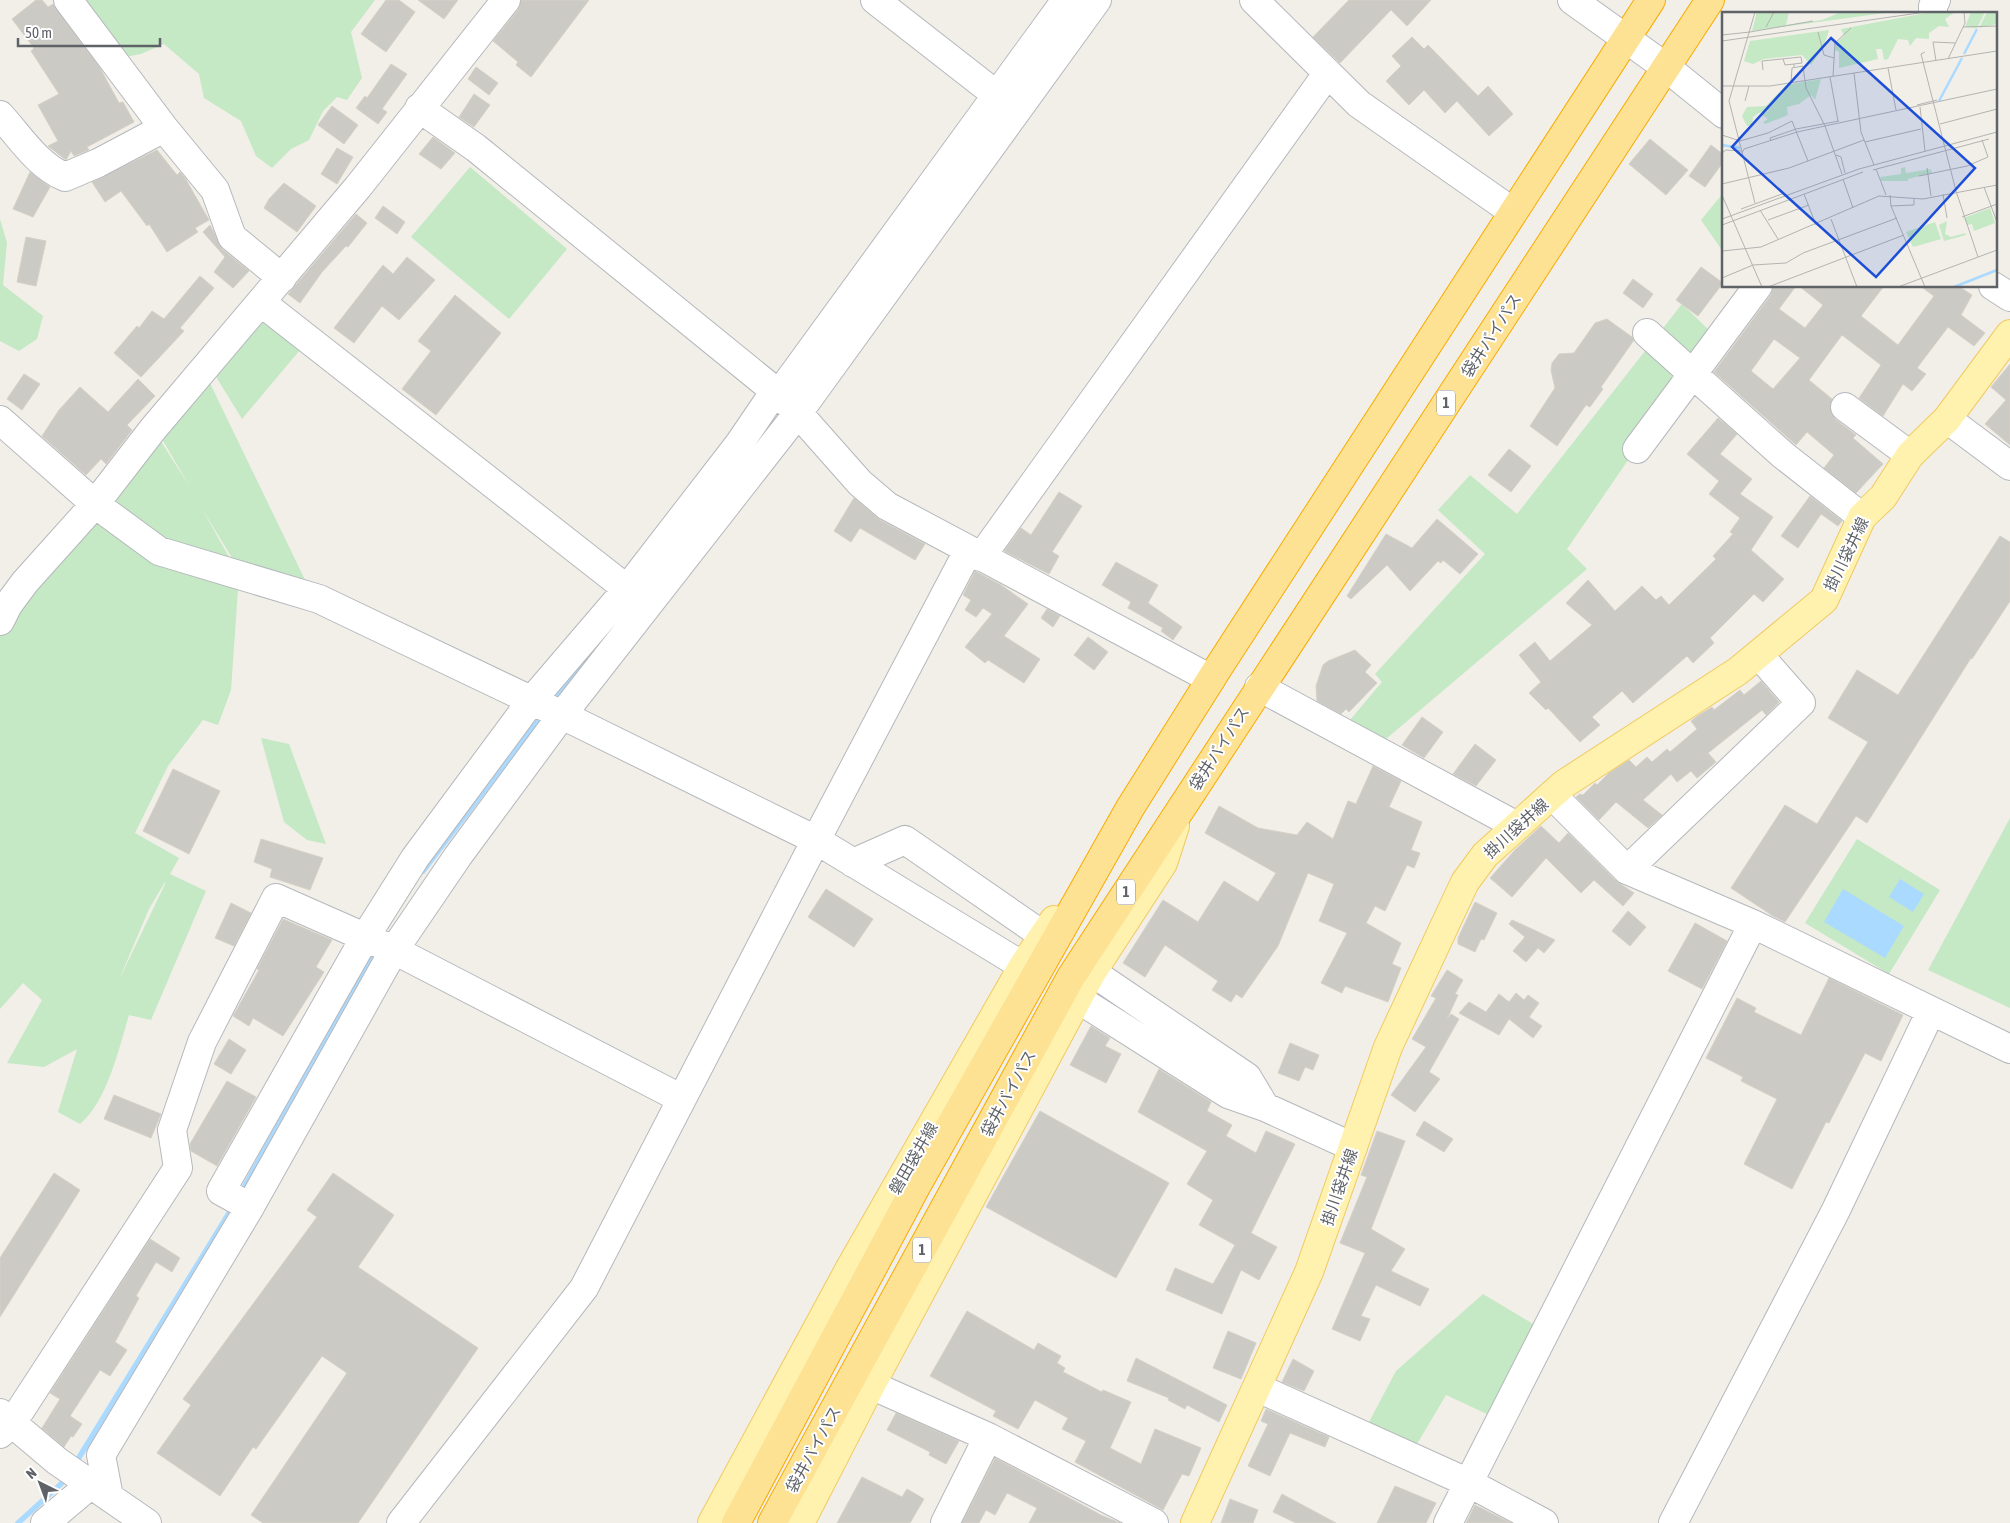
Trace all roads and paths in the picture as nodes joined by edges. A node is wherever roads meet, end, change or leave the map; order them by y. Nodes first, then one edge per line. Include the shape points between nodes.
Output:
1 (68, 0) edge
2 (506, 0) edge
3 (875, 0) edge
4 (1066, 0) edge
5 (1097, 0) edge
6 (1254, 0) edge
7 (1572, 0) edge
8 (1651, 0) edge
9 (1710, 0) edge
10 (1936, 0) edge
11 (1933, 12) edge
12 (1625, 40) junction
13 (1667, 68) junction
14 (1327, 74) junction
15 (998, 96) junction
16 (419, 108) junction
17 (1722, 112) edge
18 (0, 115) edge
19 (164, 128) junction
20 (1513, 212) junction
21 (282, 278) junction
22 (1757, 288) edge
23 (1996, 288) edge
24 (2010, 296) edge
25 (262, 303) junction
26 (1647, 333) dead end
27 (2010, 334) edge
28 (1693, 374) junction
29 (784, 399) junction
30 (1845, 407) dead end
31 (0, 420) edge
32 (1947, 420) junction
33 (1637, 449) dead end
34 (1910, 455) junction
35 (2010, 466) edge
36 (94, 504) junction
37 (1862, 517) junction
38 (975, 554) junction
39 (627, 589) junction
40 (1, 614) edge
41 (1759, 654) junction
42 (1211, 679) junction
43 (1259, 687) junction
44 (546, 707) junction
45 (1552, 795) junction
46 (1133, 804) junction
47 (1181, 806) junction
48 (1517, 826) junction
49 (816, 840) junction
50 (853, 863) junction
51 (1627, 870) junction
52 (1753, 924) junction
53 (1044, 936) junction
54 (379, 944) junction
55 (1024, 966) junction
56 (1092, 972) junction
57 (1078, 999) junction
58 (1931, 1011) junction
59 (2010, 1049) edge
60 (682, 1099) junction
61 (1265, 1107) junction
62 (1353, 1147) junction
63 (871, 1384) junction
64 (1258, 1388) junction
65 (4, 1423) edge
66 (988, 1438) junction
67 (1469, 1483) junction
68 (94, 1488) junction
69 (45, 1523) edge
70 (147, 1523) edge
71 (401, 1523) edge
72 (712, 1523) edge
73 (736, 1523) edge
74 (772, 1523) edge
75 (800, 1523) edge
76 (945, 1523) edge
77 (1154, 1523) edge
78 (1195, 1523) edge
79 (1448, 1523) edge
80 (1544, 1523) edge
81 (1673, 1523) edge

1 - 19 street
2 - 16 street
3 - 15 street
4 - 15 street
5 - 29 street
6 - 14 street
7 - 12 street
8 - 12 highway, 袋井バイパス / 1
9 - 13 highway, 袋井バイパス / 1
10 - 11 street
12 - 13 street
12 - 20 highway, 袋井バイパス / 1
13 - 17 street
13 - 43 highway, 袋井バイパス / 1
14 - 20 street via 1359,104
14 - 38 street
15 - 29 street
16 - 21 street
16 - 29 street via 476,148
18 - 19 street via 37,158 65,177
19 - 21 street via 215,190 232,237
20 - 42 highway, 袋井バイパス / 1
21 - 25 street
22 - 28 street
23 - 24 street
25 - 36 street
25 - 39 street
26 - 28 street
27 - 32 main road, 掛川袋井線
28 - 33 street
28 - 37 street via 1783,455
29 - 38 street via 860,483 887,506
29 - 39 street via 739,444
29 - 44 street
30 - 34 street
31 - 36 street
32 - 34 main road, 掛川袋井線
32 - 35 street
34 - 37 main road, 掛川袋井線 via 1883,497
36 - 40 street
36 - 44 street via 159,552 319,599
37 - 41 main road, 掛川袋井線 via 1824,600
38 - 42 street
38 - 49 street
39 - 44 street
41 - 45 main road, 掛川袋井線 via 1738,671 1592,764
41 - 51 street via 1801,703
42 - 46 highway, 袋井バイパス / 1
43 - 47 highway, 袋井バイパス / 1
43 - 48 street
44 - 49 street
44 - 54 street via 415,858
45 - 48 main road, 掛川袋井線
45 - 51 street
46 - 53 main road, 磐田袋井線
46 - 73 highway, 袋井バイパス / 1 via 918,1183
47 - 56 main road via 1162,863
47 - 74 highway, 袋井バイパス / 1 via 1071,977
48 - 62 main road, 掛川袋井線 via 1484,855 1465,882 1388,1047
49 - 50 street
49 - 60 street
50 - 53 street via 905,840
50 - 55 street
51 - 52 street
52 - 58 street
52 - 67 street
53 - 55 main road, 磐田袋井線
54 - 60 street
54 - 65 street via 276,898 202,1042 172,1130 178,1168
54 - 68 street via 101,1455
55 - 72 main road, 磐田袋井線 via 855,1260
56 - 57 main road
56 - 61 street via 1247,1077
57 - 61 street via 1228,1094
57 - 63 main road
58 - 59 street
58 - 81 street via 1835,1212
60 - 71 street via 584,1288
61 - 62 street
62 - 64 main road, 掛川袋井線 via 1309,1272
63 - 66 street
63 - 75 main road
64 - 67 street
64 - 78 main road, 掛川袋井線
65 - 68 street
66 - 76 street
66 - 77 street
67 - 79 street
67 - 80 street
68 - 69 street
68 - 70 street

